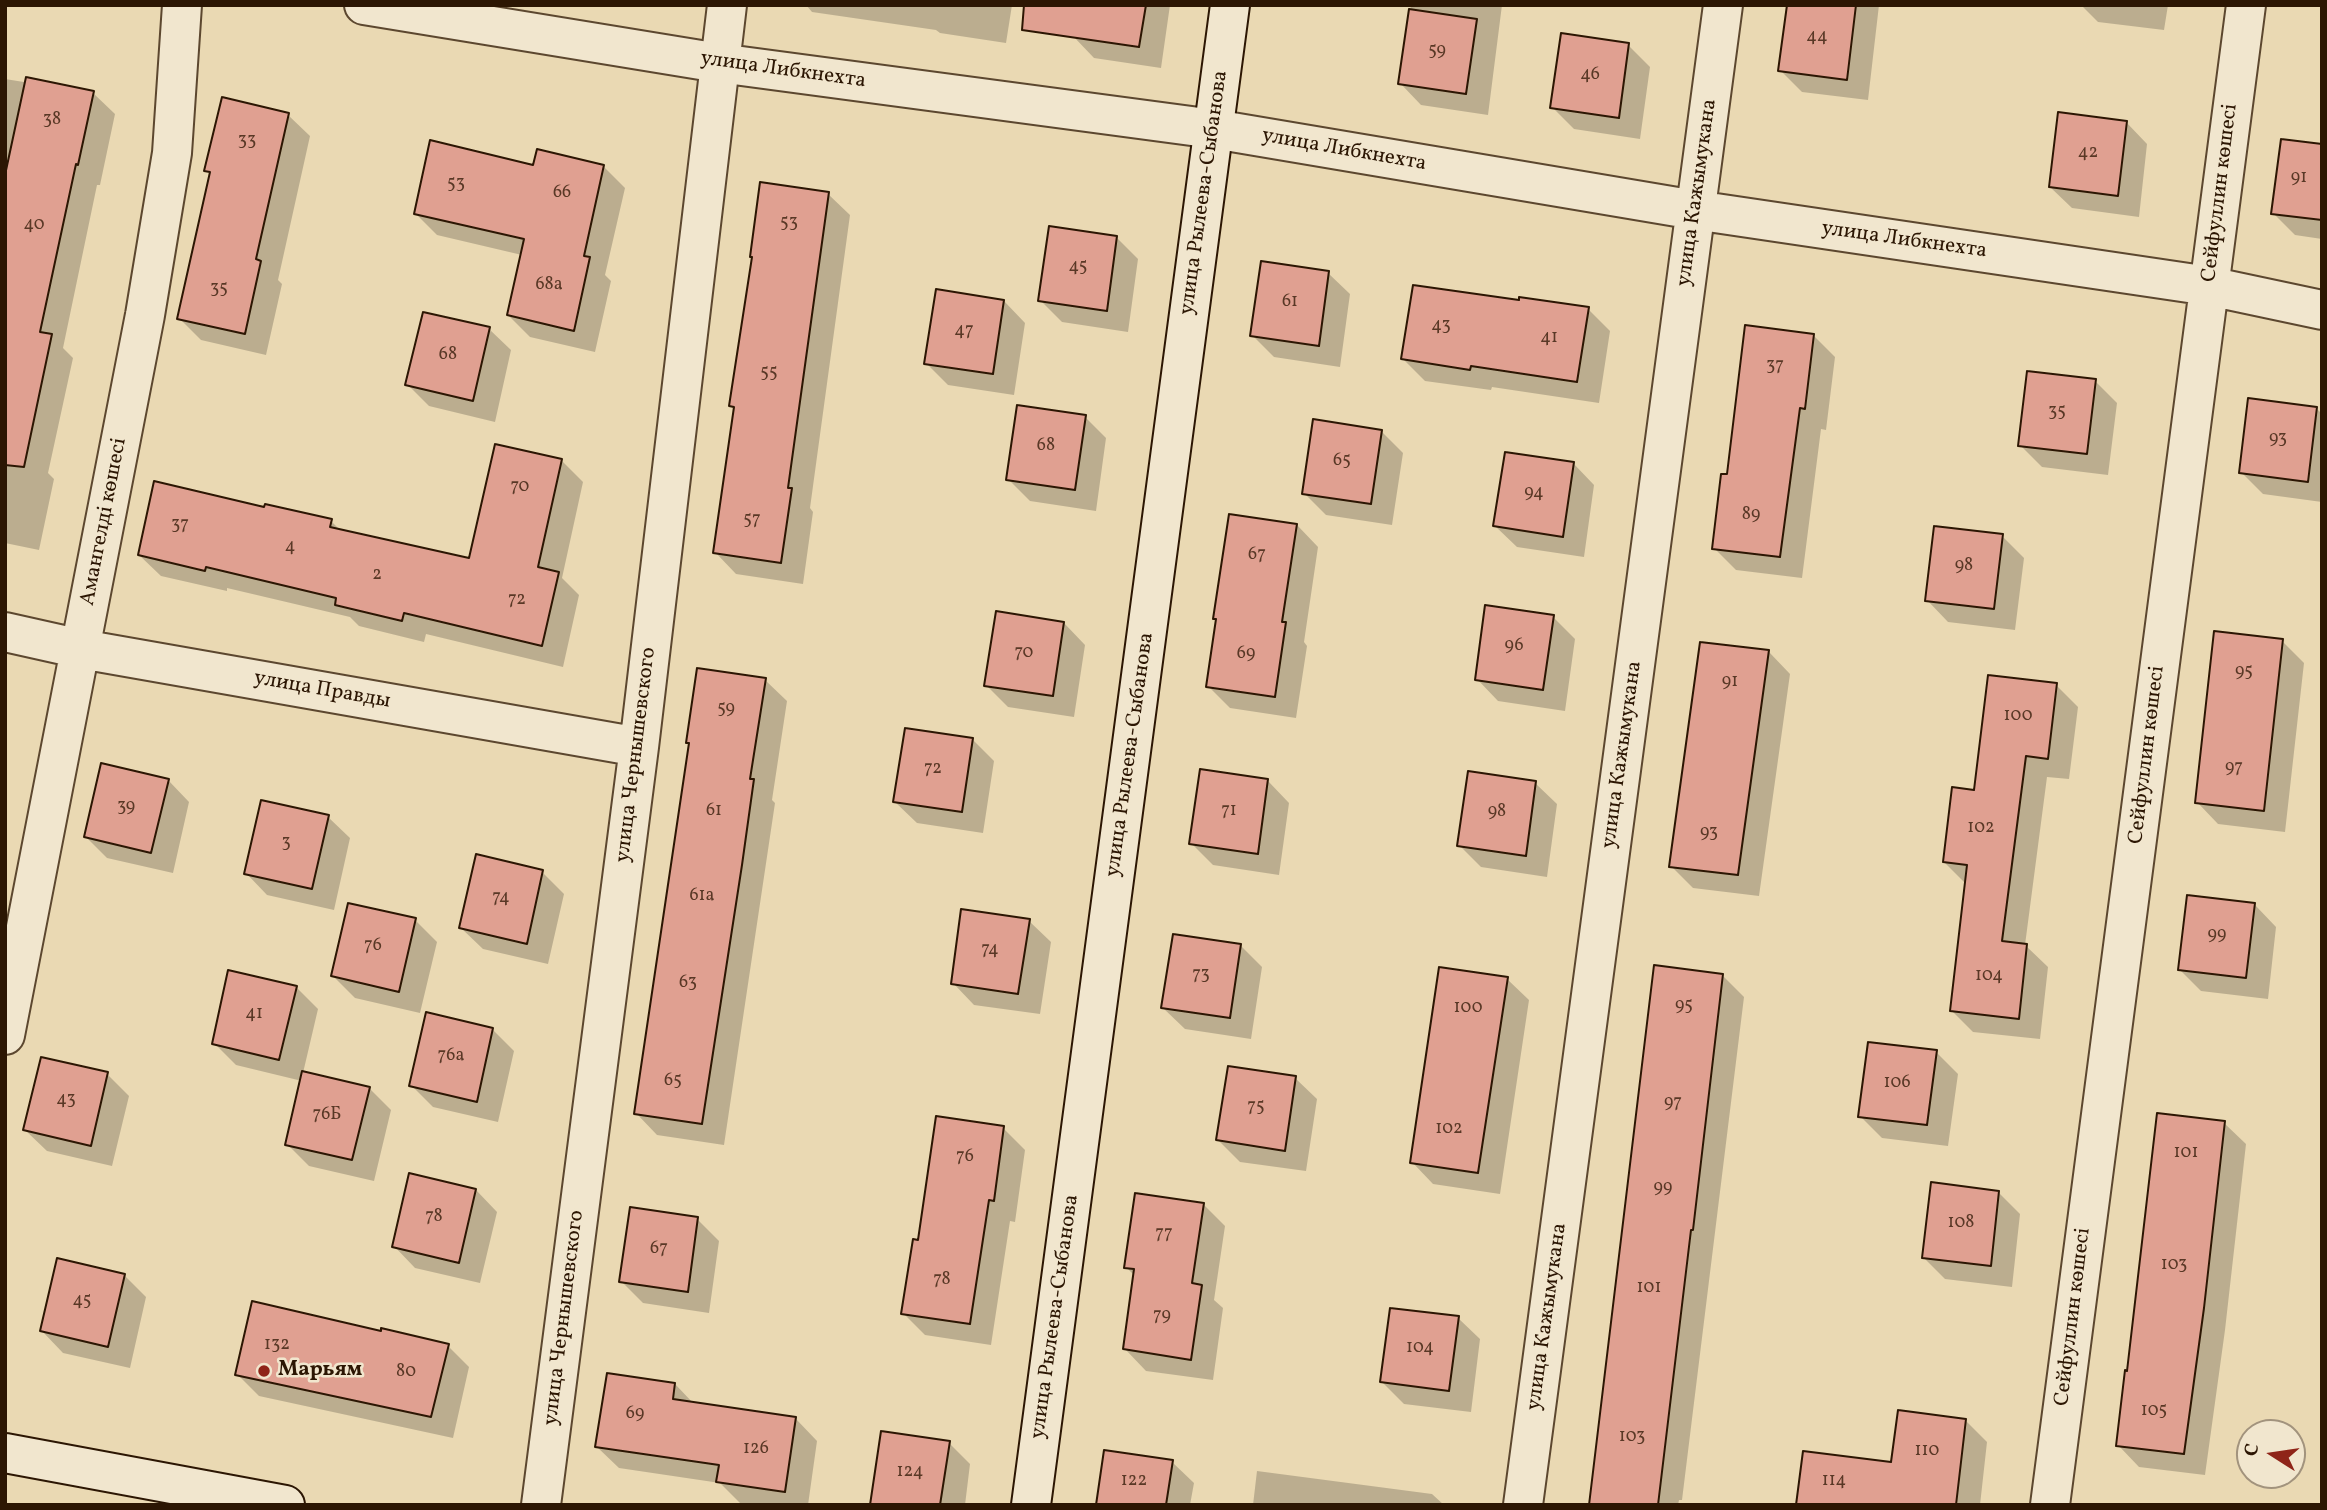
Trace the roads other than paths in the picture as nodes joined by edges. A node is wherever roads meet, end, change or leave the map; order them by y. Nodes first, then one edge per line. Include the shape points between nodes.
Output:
1 (182, 5) edge
2 (364, 5) edge
3 (726, 5) edge
4 (1230, 5) edge
5 (1723, 5) edge
6 (2246, 5) edge
7 (719, 63) junction
8 (1214, 129) junction
9 (1695, 210) junction
10 (2209, 286) junction
11 (2322, 310) edge
12 (5, 632) edge
13 (81, 649) junction
14 (639, 747) junction
15 (5, 1035) edge
16 (5, 1453) edge
17 (285, 1505) edge
18 (541, 1505) edge
19 (1031, 1505) edge
20 (1523, 1505) edge
21 (2050, 1505) edge

1 - 13 street, Амангелді көшесі via 172,153
2 - 7 street, улица Либкнехта
3 - 7 street, улица Чернышевского
4 - 8 street, улица Рылеева-Сыбанова
5 - 9 street, улица Кажымукана
6 - 10 street, Сейфуллин көшесі
7 - 8 street, улица Либкнехта
7 - 14 street, улица Чернышевского
8 - 9 street, улица Либкнехта
8 - 19 street, улица Рылеева-Сыбанова
9 - 10 street, улица Либкнехта
9 - 20 street, улица Кажымукана
10 - 11 street, улица Либкнехта
10 - 21 street, Сейфуллин көшесі
12 - 13 street, улица Правды
13 - 14 street, улица Правды
13 - 15 street, Амангелді көшесі
14 - 18 street, улица Чернышевского
16 - 17 street

